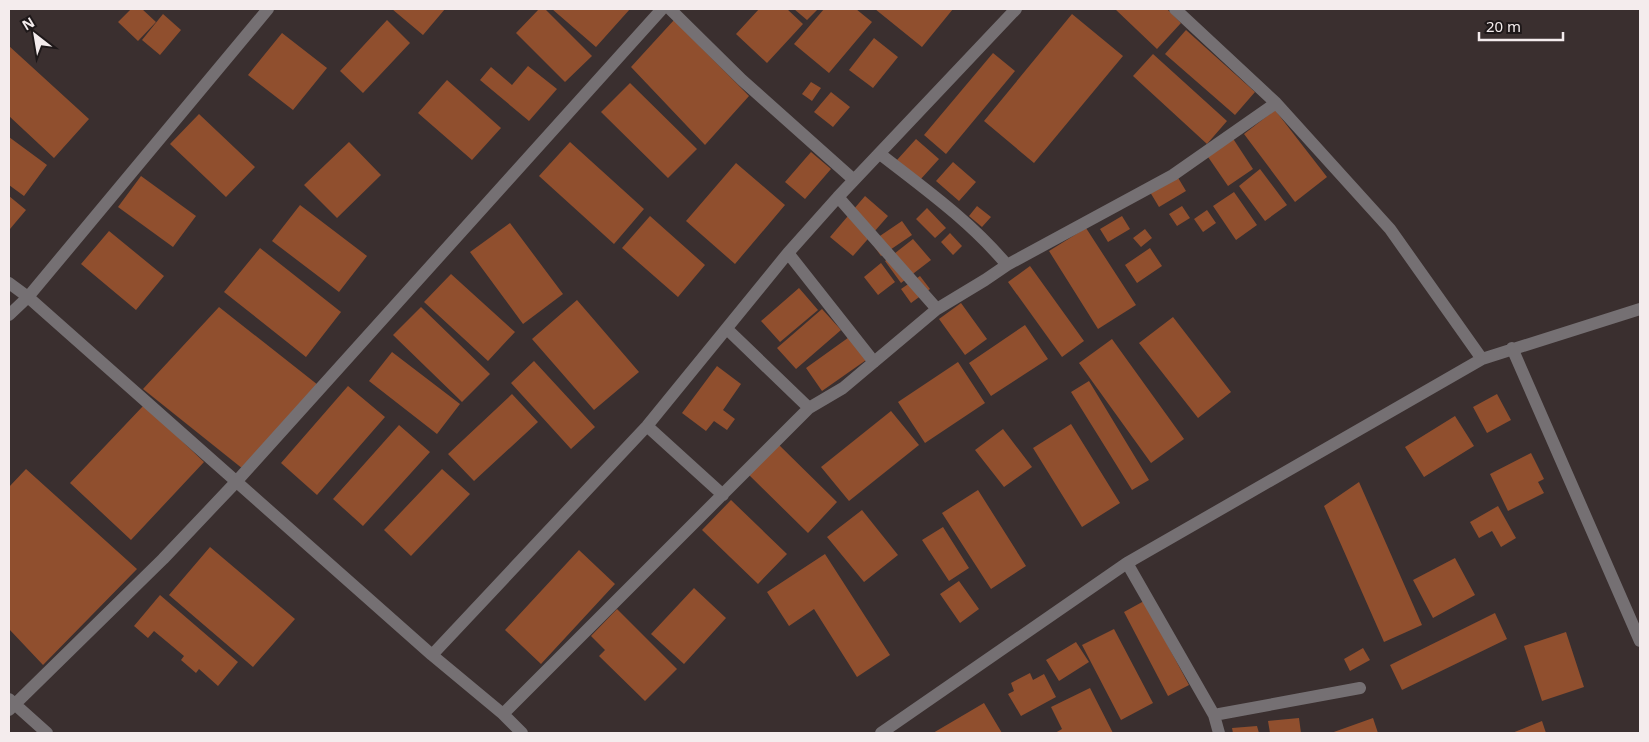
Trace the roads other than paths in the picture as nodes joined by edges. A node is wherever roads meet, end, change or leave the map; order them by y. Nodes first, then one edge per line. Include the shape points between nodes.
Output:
1 (268, 9) edge
2 (662, 9) edge
3 (670, 9) edge
4 (1016, 9) edge
5 (1175, 9) edge
6 (1276, 103) junction
7 (880, 154) junction
8 (854, 180) junction
9 (838, 197) junction
10 (788, 252) junction
11 (1006, 265) junction
12 (9, 283) edge
13 (28, 297) junction
14 (937, 309) junction
15 (1640, 309) edge
16 (9, 315) edge
17 (727, 329) junction
18 (1512, 348) junction
19 (1482, 358) junction
20 (874, 362) junction
21 (809, 408) junction
22 (647, 426) junction
23 (236, 482) junction
24 (723, 495) junction
25 (1127, 563) junction
26 (1640, 641) edge
27 (432, 655) junction
28 (1360, 688) dead end
29 (11, 704) edge
30 (503, 714) junction
31 (1214, 715) junction
32 (47, 733) edge
33 (522, 733) edge
34 (881, 733) edge
35 (1220, 733) edge

1 - 13 street
2 - 23 street
3 - 8 street via 742,80
4 - 7 street
5 - 6 street
6 - 11 street via 1173,175
6 - 19 street via 1390,229
7 - 8 street
7 - 11 street via 963,219
8 - 9 street
9 - 10 street
9 - 14 street
10 - 17 street
10 - 20 street
11 - 14 street
12 - 13 street
13 - 16 street
13 - 23 street
14 - 20 street
15 - 18 street
17 - 21 street
17 - 22 street
18 - 19 street
18 - 26 street
19 - 25 street
20 - 21 street via 843,388
21 - 24 street
22 - 24 street
22 - 27 street
23 - 27 street
23 - 29 street via 163,559
24 - 30 street
25 - 31 street
25 - 34 street
27 - 30 street
28 - 31 street
29 - 32 street
30 - 33 street
31 - 35 street

